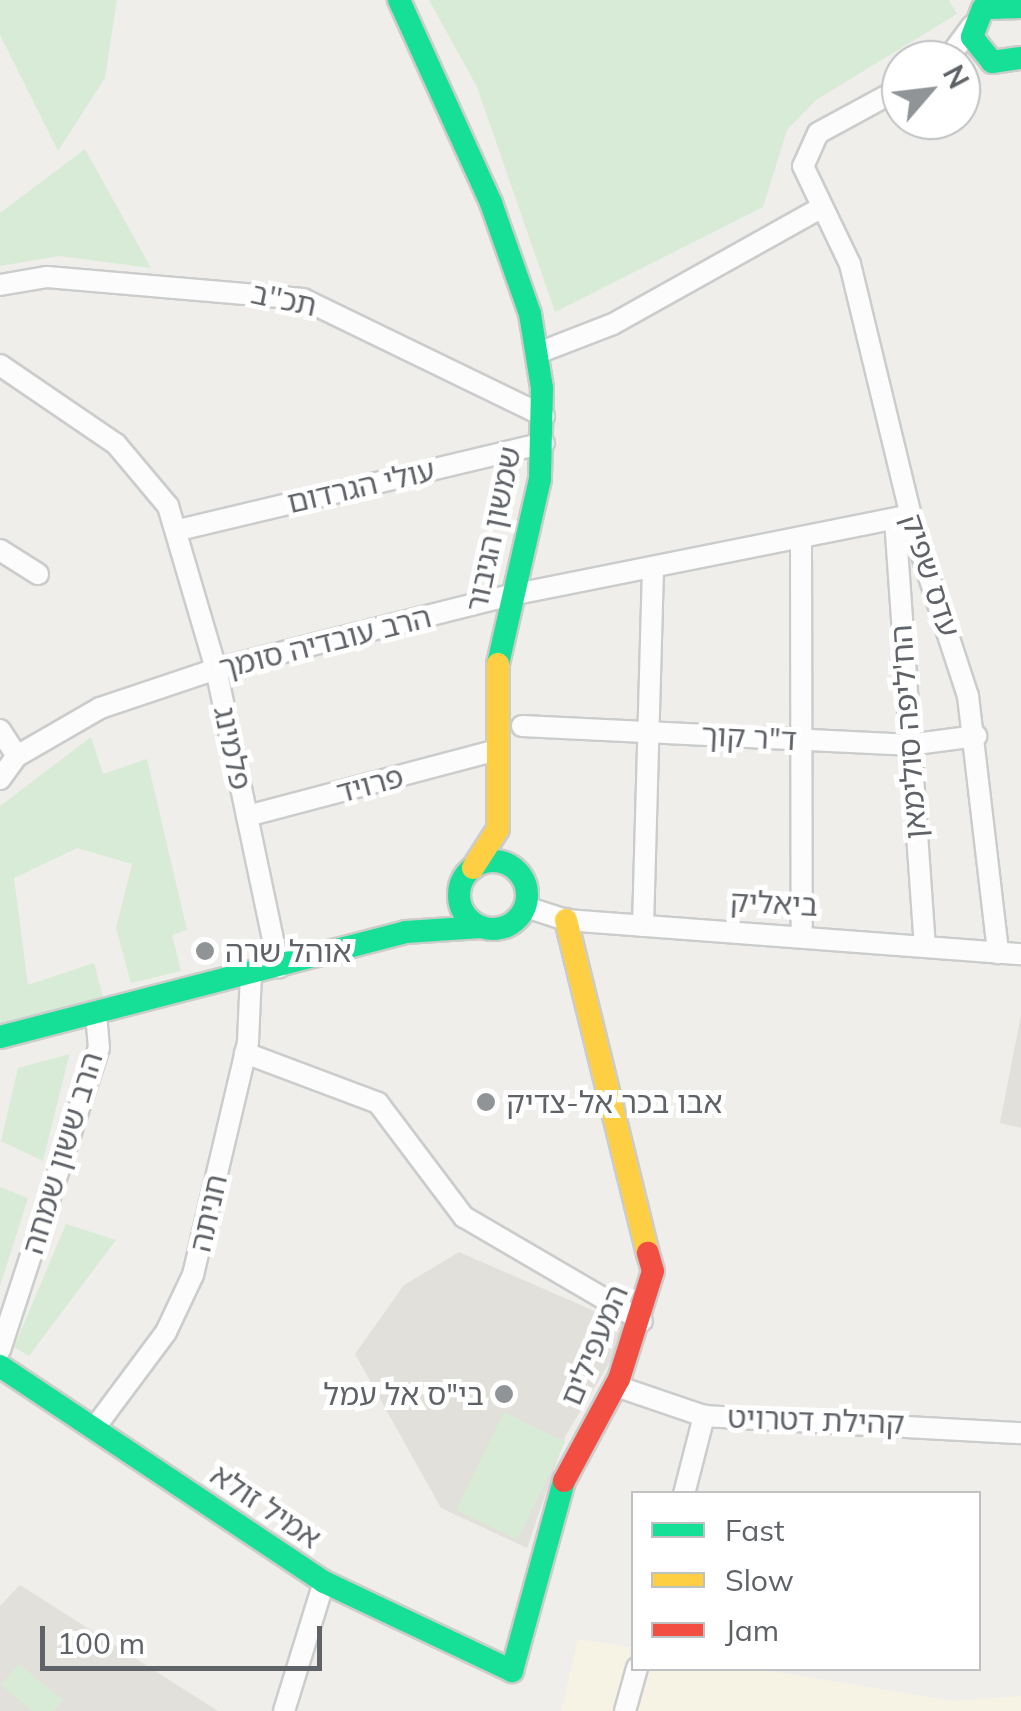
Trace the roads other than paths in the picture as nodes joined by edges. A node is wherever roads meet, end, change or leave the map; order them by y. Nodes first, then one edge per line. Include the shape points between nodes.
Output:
1 (396, 0) edge
2 (989, 2) edge
3 (1021, 7) edge
4 (972, 26) junction
5 (962, 40) edge
6 (981, 64) edge
7 (1009, 65) edge
8 (881, 100) edge
9 (819, 209) junction
10 (0, 285) edge
11 (538, 352) junction
12 (0, 365) edge
13 (544, 416) junction
14 (544, 443) junction
15 (903, 517) junction
16 (179, 530) junction
17 (801, 541) junction
18 (0, 550) edge
19 (653, 570) junction
20 (38, 574) dead end
21 (511, 595) junction
22 (216, 670) junction
23 (522, 726) dead end
24 (0, 730) edge
25 (650, 732) junction
26 (976, 736) junction
27 (801, 740) junction
28 (908, 745) junction
29 (17, 756) junction
30 (494, 762) junction
31 (0, 779) edge
32 (248, 816) junction
33 (466, 877) junction
34 (525, 882) junction
35 (526, 907) junction
36 (566, 920) junction
37 (643, 926) junction
38 (481, 927) junction
39 (802, 934) junction
40 (393, 936) junction
41 (925, 946) junction
42 (998, 952) junction
43 (1021, 954) edge
44 (280, 967) junction
45 (251, 974) junction
46 (96, 1013) junction
47 (0, 1037) edge
48 (246, 1054) junction
49 (642, 1320) junction
50 (0, 1350) edge
51 (0, 1366) edge
52 (616, 1386) junction
53 (704, 1416) junction
54 (96, 1426) junction
55 (1021, 1433) edge
56 (685, 1491) edge
57 (324, 1582) junction
58 (636, 1671) edge
59 (512, 1672) joint
60 (284, 1711) edge
61 (625, 1711) edge

1 - 11 street, שמשון הגיבור via 491,202
2 - 3 street
2 - 4 street
4 - 5 street
4 - 7 street via 976,48
6 - 7 street
8 - 9 street, עדס שפיק via 810,142 803,166
9 - 11 street via 613,324
9 - 15 street, עדס שפיק via 850,264
10 - 13 street, תכ''ב via 47,278 304,299
11 - 13 street, שמשון הגיבור
12 - 16 street via 116,444
13 - 14 street, שמשון הגיבור
14 - 16 street, עולי הגרדום
14 - 21 street, שמשון הגיבור
15 - 17 street, הרב עובדיה סומך
15 - 26 street, עדס שפיק
15 - 28 street, הח'ליפה סולימאן
16 - 22 street, פלמינג
17 - 19 street, הרב עובדיה סומך
17 - 27 street
18 - 20 street
19 - 21 street, הרב עובדיה סומך
19 - 25 street
21 - 22 street, הרב עובדיה סומך
21 - 30 street, שמשון הגיבור via 492,691
22 - 29 street, הרב עובדיה סומך via 100,708
22 - 32 street, פלמינג
23 - 25 street, ד"ר קוך
24 - 29 street
25 - 27 street, ד"ר קוך
25 - 37 street
26 - 28 street, ד"ר קוך
26 - 42 street, עדס שפיק
27 - 28 street, ד"ר קוך
27 - 39 street
28 - 41 street, הח'ליפה סולימאן
29 - 31 street, הרב עובדיה סומך
30 - 32 street, פרויד
30 - 33 street, שמשון הגיבור via 498,830
30 - 34 street, שמשון הגיבור
32 - 44 street, פלמינג
33 - 34 street via 502,862
33 - 38 street via 461,906
33 - 40 street
34 - 35 street
35 - 36 street, ביאליק
35 - 38 street via 502,928
36 - 37 street, ביאליק
36 - 49 street, המעפילים via 653,1272
37 - 39 street, ביאליק
38 - 40 street
39 - 41 street, ביאליק
40 - 44 street
41 - 42 street, ביאליק
42 - 43 street, ביאליק
44 - 45 street
45 - 46 street
45 - 48 street, חניתה
46 - 47 street
46 - 50 street, הרב ששון שמחה via 99,1048
48 - 49 street via 378,1103 464,1217
48 - 54 street, חניתה via 193,1275 166,1332
49 - 52 street, המעפילים
51 - 54 street, אמיל זולא
52 - 53 street, קהילת דטרויט
52 - 59 street, המעפילים via 554,1500
53 - 55 street, קהילת דטרויט
53 - 56 street
54 - 57 street, אמיל זולא
57 - 59 street, אמיל זולא
57 - 60 street
58 - 61 street

